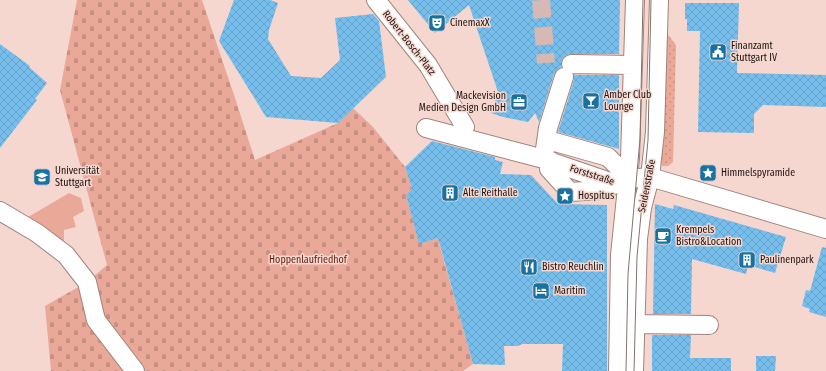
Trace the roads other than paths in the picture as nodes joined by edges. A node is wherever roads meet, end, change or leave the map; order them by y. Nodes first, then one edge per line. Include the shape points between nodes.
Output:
1 (376, 0) edge
2 (635, 5) edge
3 (658, 6) edge
4 (632, 65) junction
5 (465, 127) dead end
6 (426, 128) dead end
7 (555, 142) dead end
8 (548, 160) junction
9 (650, 177) junction
10 (622, 182) junction
11 (0, 210) edge
12 (826, 229) edge
13 (635, 324) junction
14 (709, 325) dead end
15 (614, 361) edge
16 (135, 371) edge
17 (634, 371) edge

1 - 5 street, Robert-Bosch-Platz via 428,64
2 - 3 street
2 - 4 street, Seidenstraße
3 - 9 street, Seidenstraße via 656,132
4 - 8 street via 567,70 548,128
4 - 10 street, Seidenstraße via 631,148
6 - 8 street
7 - 10 street via 608,157 618,167
8 - 10 street, Forststraße via 548,169 570,192 601,190
9 - 10 street, Forststraße
9 - 12 street, Forststraße
9 - 13 street, Seidenstraße via 638,239
10 - 15 street, Seidenstraße
11 - 16 street via 66,255 87,282 96,320
13 - 14 street
13 - 17 street, Seidenstraße

